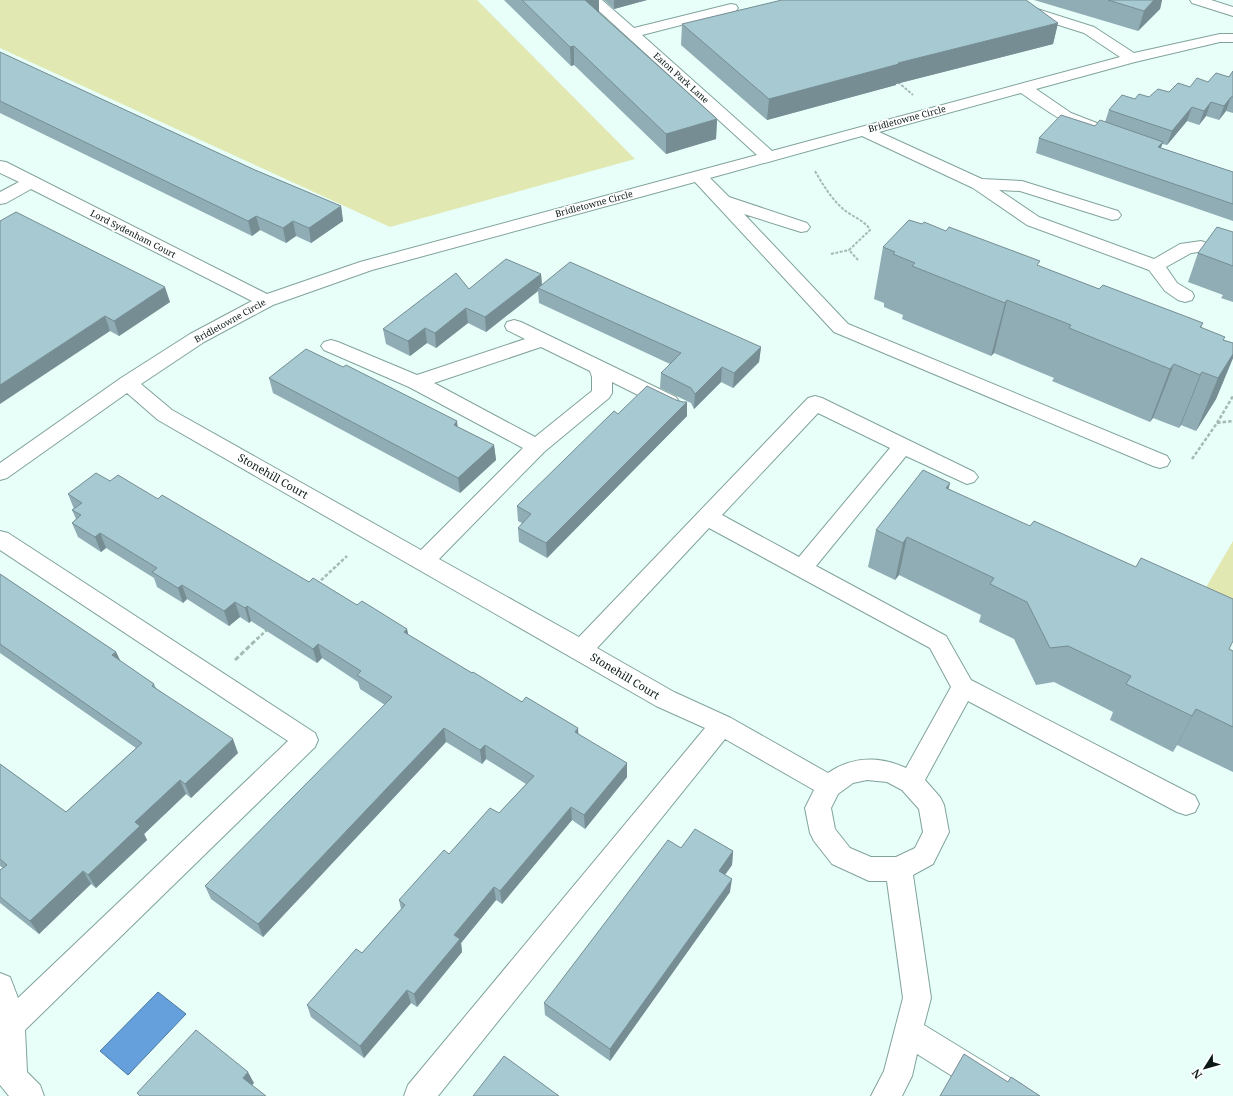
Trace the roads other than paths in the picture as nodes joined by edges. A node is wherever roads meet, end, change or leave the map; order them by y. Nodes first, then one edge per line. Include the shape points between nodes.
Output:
1 (594, 0) edge
2 (994, 0) edge
3 (1197, 0) edge
4 (731, 8) dead end
5 (1233, 12) edge
6 (631, 33) junction
7 (1233, 38) edge
8 (1132, 58) junction
9 (1024, 88) junction
10 (864, 131) junction
11 (1112, 134) edge
12 (768, 156) junction
13 (0, 166) edge
14 (699, 176) junction
15 (31, 182) junction
16 (979, 184) junction
17 (0, 200) edge
18 (724, 202) junction
19 (1112, 215) dead end
20 (801, 227) dead end
21 (1233, 258) edge
22 (1155, 266) junction
23 (1185, 296) dead end
24 (266, 301) junction
25 (514, 326) dead end
26 (542, 340) junction
27 (331, 346) dead end
28 (598, 367) junction
29 (416, 382) junction
30 (128, 384) junction
31 (683, 409) edge
32 (903, 446) junction
33 (537, 447) junction
34 (1160, 461) dead end
35 (0, 474) edge
36 (967, 478) dead end
37 (707, 517) junction
38 (0, 538) edge
39 (424, 561) junction
40 (802, 568) junction
41 (582, 650) junction
42 (963, 687) junction
43 (722, 725) junction
44 (911, 782) junction
45 (829, 786) junction
46 (1186, 804) dead end
47 (899, 869) junction
48 (0, 986) edge
49 (12, 1024) junction
50 (908, 1032) junction
51 (29, 1096) edge
52 (420, 1096) edge
53 (886, 1096) edge
54 (1011, 1096) edge

1 - 6 street, Eaton Park Lane
2 - 8 street via 1089,30
3 - 5 street
4 - 6 street
6 - 12 street, Eaton Park Lane
7 - 8 street, Bridletowne Circle via 1220,38
8 - 9 street, Bridletowne Circle
9 - 10 street, Bridletowne Circle
9 - 11 street via 1065,116
10 - 12 street, Bridletowne Circle
10 - 16 street
12 - 14 street, Bridletowne Circle
13 - 15 street, Lord Sydenham Court
14 - 18 street
14 - 24 street, Bridletowne Circle via 366,266
15 - 17 street
15 - 24 street, Lord Sydenham Court
16 - 19 street via 1022,186
16 - 22 street via 1033,221
18 - 20 street
18 - 34 street via 841,328
21 - 22 street via 1201,246 1186,248
22 - 23 street via 1171,287
24 - 30 street, Bridletowne Circle via 197,338
25 - 26 street
26 - 28 street
26 - 29 street
27 - 29 street
28 - 31 street
28 - 33 street via 602,377 602,393
29 - 33 street
30 - 35 street, Bridletowne Circle
30 - 39 street, Stonehill Court via 165,414
32 - 36 street
32 - 37 street via 815,403
32 - 40 street
33 - 39 street
37 - 40 street
37 - 41 street
38 - 49 street via 306,740
39 - 41 street, Stonehill Court
40 - 42 street via 938,642
41 - 43 street, Stonehill Court via 665,699
42 - 44 street
42 - 46 street
43 - 45 street, Stonehill Court
43 - 52 street
44 - 45 street via 890,772 867,769 846,774
44 - 47 street via 931,805 936,832 924,856
45 - 47 street via 818,808 823,833 841,856 869,869
47 - 50 street via 917,998
48 - 49 street
49 - 51 street via 12,1078
50 - 53 street via 897,1076
50 - 54 street

